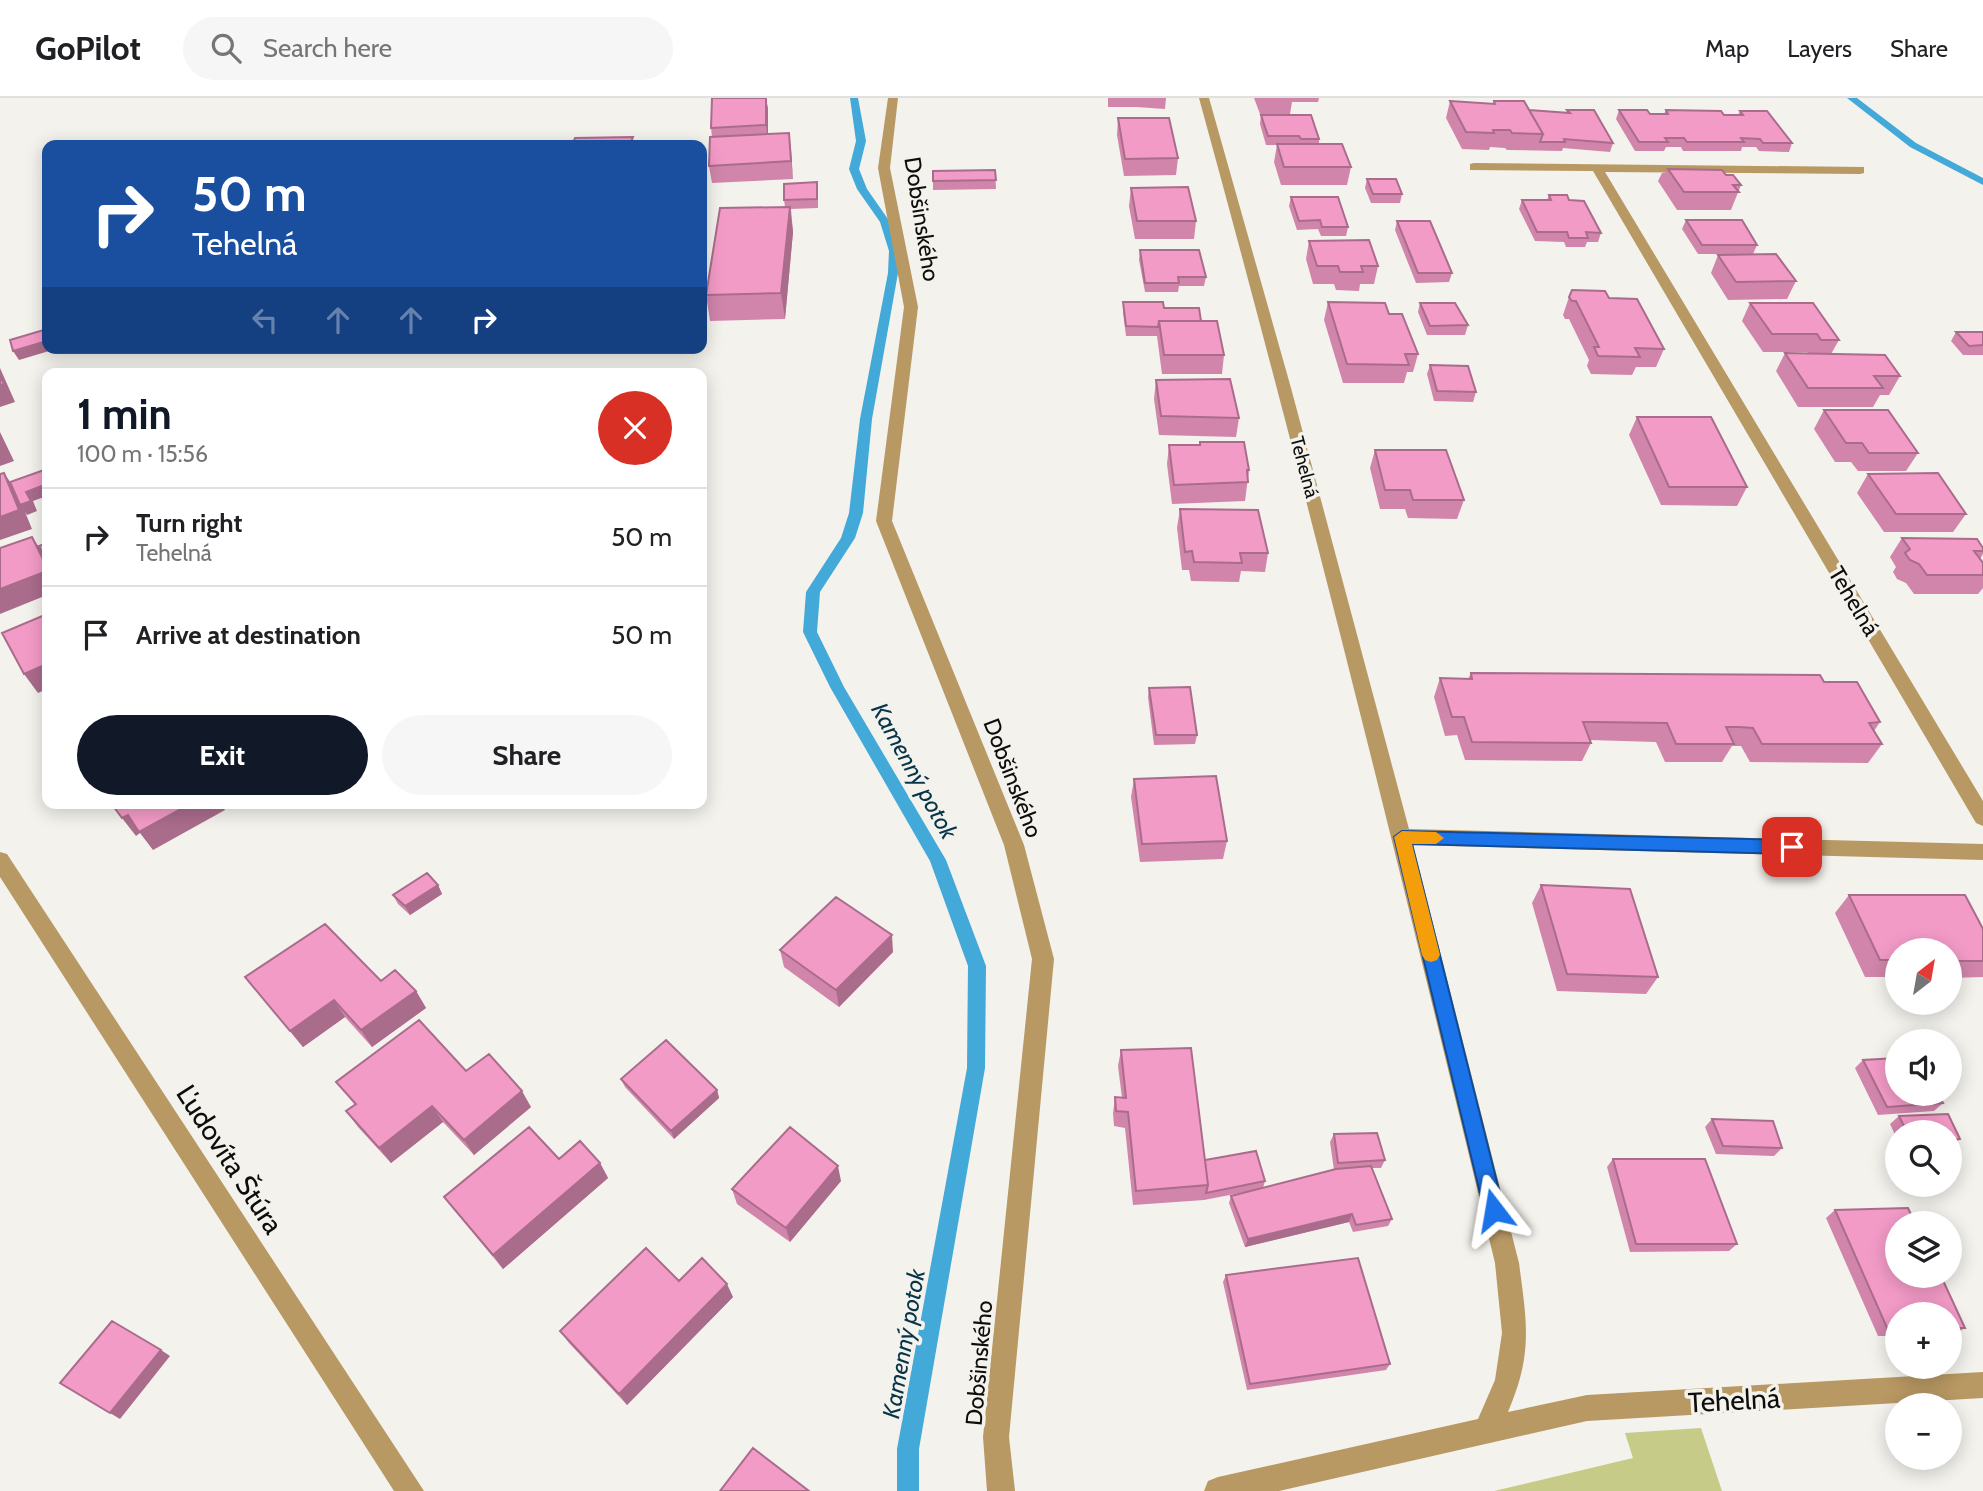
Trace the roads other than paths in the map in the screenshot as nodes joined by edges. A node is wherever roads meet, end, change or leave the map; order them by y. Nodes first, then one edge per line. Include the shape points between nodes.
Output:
1 (893, 98) edge
2 (1204, 98) edge
3 (1474, 167) dead end
4 (1597, 168) junction
5 (1860, 170) dead end
6 (1983, 818) edge
7 (1402, 837) junction
8 (1983, 852) edge
9 (0, 860) edge
10 (1983, 1385) edge
11 (1487, 1429) junction
12 (410, 1491) edge
13 (1001, 1491) edge
14 (1218, 1491) edge

1 - 13 street, Dobšinského via 884,168 911,307 884,520 1014,845 1042,959 996,1437
2 - 7 street, Tehelná
3 - 4 street
4 - 5 street
4 - 6 street, Tehelná
7 - 8 street
7 - 11 street, Tehelná via 1507,1263 1515,1333 1508,1381
9 - 12 street, Ľudovíta Štúra
10 - 11 street, Tehelná via 1587,1408
11 - 14 street, Tehelná

